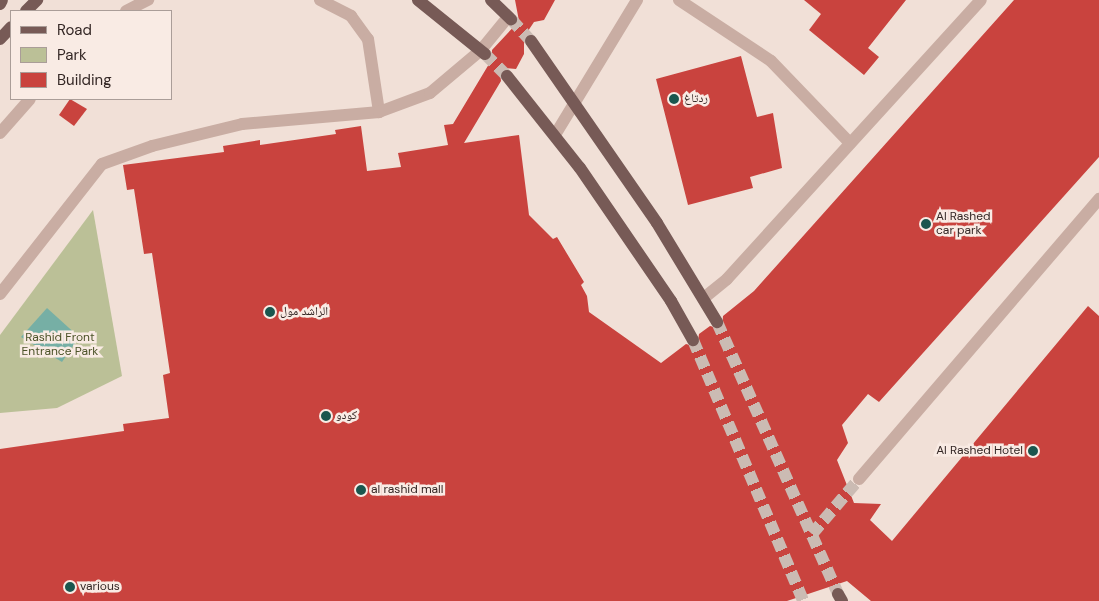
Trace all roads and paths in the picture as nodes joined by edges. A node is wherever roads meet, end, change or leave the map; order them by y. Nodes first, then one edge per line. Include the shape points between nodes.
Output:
1 (2, 0) edge
2 (37, 0) edge
3 (148, 0) edge
4 (320, 0) edge
5 (418, 0) edge
6 (491, 0) edge
7 (637, 0) edge
8 (679, 0) edge
9 (981, 0) edge
10 (0, 4) edge
11 (27, 10) edge
12 (128, 10) edge
13 (509, 18) joint
14 (10, 28) edge
15 (0, 39) edge
16 (530, 41) tunnel mouth
17 (483, 52) junction
18 (507, 76) tunnel mouth
19 (29, 100) edge
20 (575, 105) junction
21 (380, 112) junction
22 (0, 133) edge
23 (555, 135) junction
24 (850, 143) junction
25 (1098, 204) edge
26 (0, 294) edge
27 (705, 297) junction
28 (717, 322) tunnel mouth
29 (692, 340) tunnel mouth
30 (859, 479) tunnel mouth

1 - 10 main road
2 - 11 main road
3 - 12 street
4 - 21 street via 351,16 368,39
5 - 17 main road
6 - 13 main road
7 - 20 street
8 - 24 street via 771,61
9 - 24 street
13 - 17 street
14 - 15 main road
16 - 20 main road
17 - 21 street via 430,93
18 - 23 main road
19 - 22 street
20 - 23 street
20 - 27 main road
21 - 26 street via 242,124 152,146 102,164
23 - 29 main road via 640,254
24 - 27 street via 727,279
25 - 30 street
27 - 28 main road

